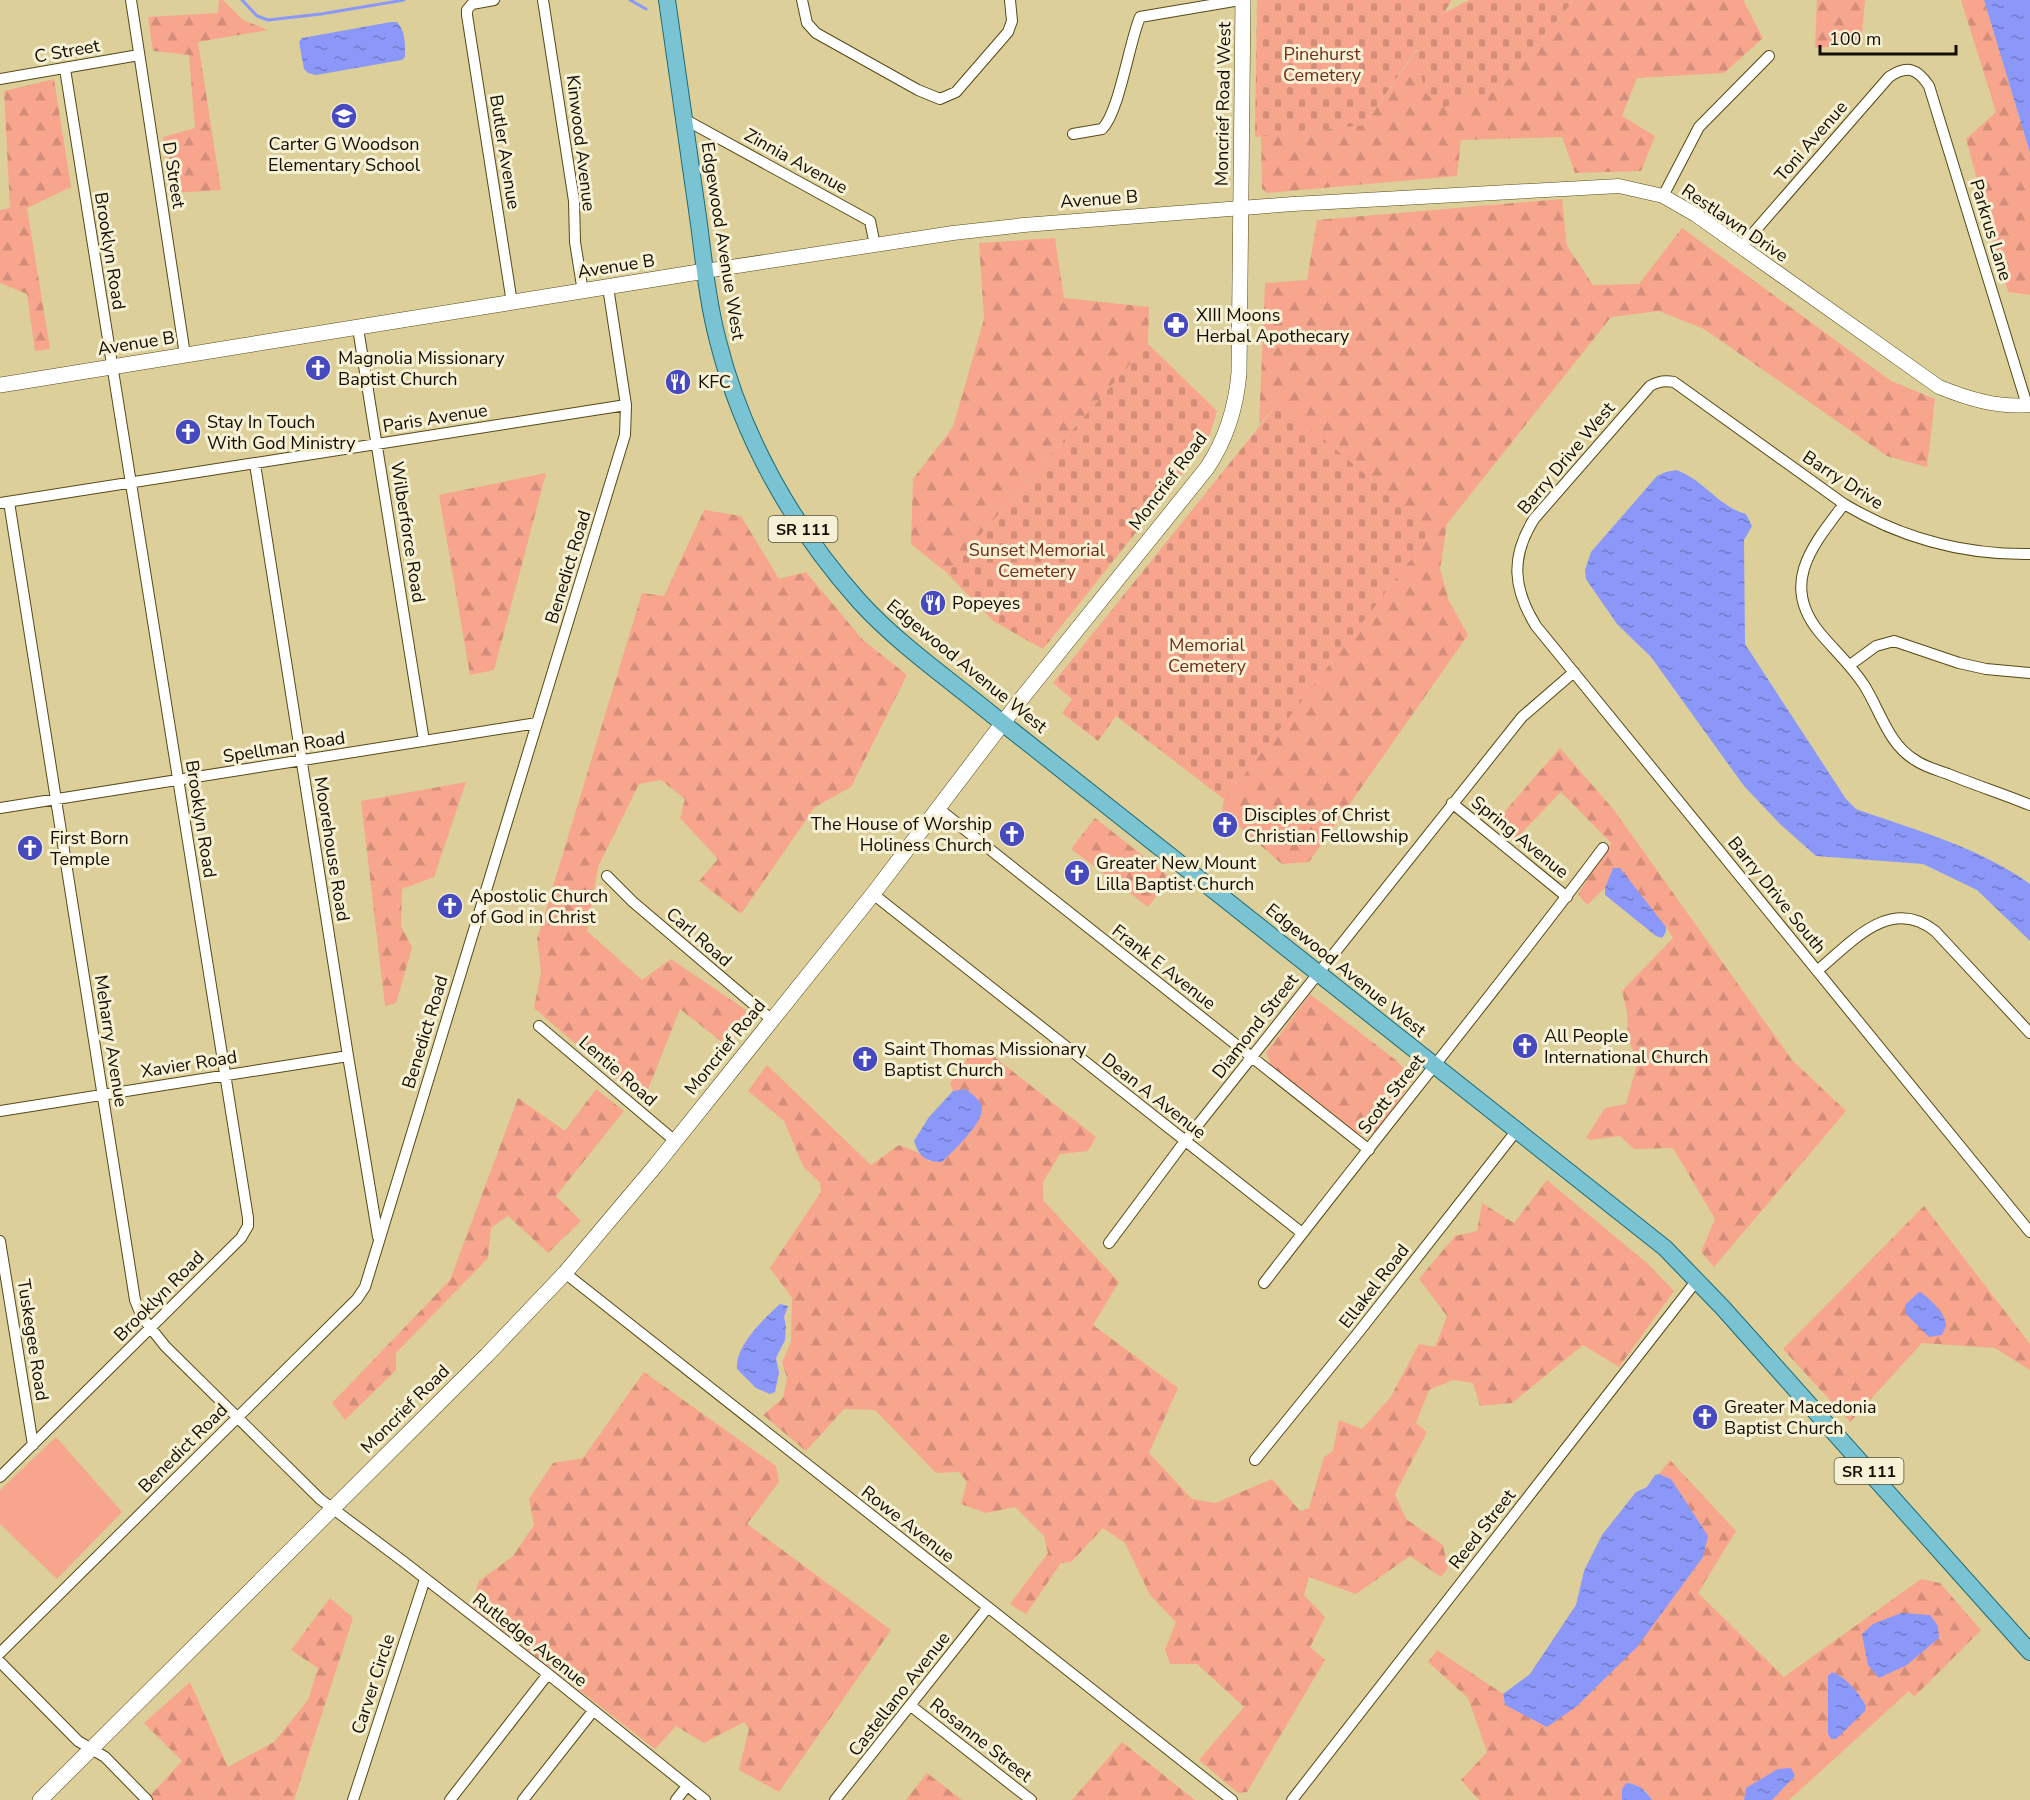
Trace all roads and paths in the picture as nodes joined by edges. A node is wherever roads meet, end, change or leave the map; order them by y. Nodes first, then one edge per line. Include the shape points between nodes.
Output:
1 (131, 0) edge
2 (494, 0) edge
3 (543, 0) edge
4 (668, 0) edge
5 (802, 0) edge
6 (1010, 0) edge
7 (1241, 0) edge
8 (139, 55) junction
9 (1769, 56) dead end
10 (65, 69) junction
11 (1914, 70) joint
12 (0, 79) edge
13 (684, 119) junction
14 (1073, 134) dead end
15 (1663, 196) junction
16 (1241, 208) junction
17 (874, 245) junction
18 (1741, 248) junction
19 (705, 271) junction
20 (608, 288) junction
21 (583, 291) junction
22 (512, 303) junction
23 (358, 328) junction
24 (185, 355) junction
25 (112, 367) junction
26 (1661, 381) joint
27 (0, 385) edge
28 (626, 405) junction
29 (2029, 405) edge
30 (377, 444) junction
31 (255, 464) junction
32 (132, 482) junction
33 (5, 502) edge
34 (1844, 504) junction
35 (2030, 554) edge
36 (1517, 569) joint
37 (1850, 665) junction
38 (1574, 672) junction
39 (2030, 673) edge
40 (537, 723) junction
41 (1004, 723) junction
42 (424, 741) junction
43 (301, 760) junction
44 (178, 780) junction
45 (56, 799) junction
46 (1452, 803) junction
47 (2030, 805) edge
48 (0, 808) edge
49 (939, 809) junction
50 (1603, 848) dead end
51 (607, 876) dead end
52 (873, 894) junction
53 (1567, 897) junction
54 (1817, 971) junction
55 (1318, 972) junction
56 (772, 1020) junction
57 (538, 1026) dead end
58 (2030, 1033) edge
59 (348, 1056) junction
60 (1252, 1057) junction
61 (1434, 1064) junction
62 (225, 1076) junction
63 (102, 1094) junction
64 (0, 1111) edge
65 (1516, 1130) junction
66 (675, 1141) junction
67 (1185, 1141) junction
68 (1369, 1150) junction
69 (2030, 1232) edge
70 (1302, 1233) junction
71 (379, 1240) junction
72 (0, 1241) edge
73 (1109, 1243) dead end
74 (565, 1273) junction
75 (1697, 1280) junction
76 (1264, 1283) dead end
77 (150, 1329) junction
78 (237, 1417) junction
79 (33, 1445) junction
80 (1255, 1460) dead end
81 (0, 1478) edge
82 (333, 1508) junction
83 (425, 1579) junction
84 (988, 1607) junction
85 (2030, 1652) edge
86 (0, 1653) edge
87 (0, 1662) edge
88 (549, 1674) junction
89 (911, 1706) junction
90 (594, 1711) junction
91 (92, 1748) junction
92 (687, 1786) junction
93 (40, 1800) edge
94 (147, 1800) edge
95 (353, 1800) edge
96 (450, 1800) edge
97 (523, 1800) edge
98 (675, 1800) edge
99 (705, 1800) edge
100 (835, 1800) edge
101 (1030, 1800) edge
102 (1232, 1800) edge
103 (1292, 1800) edge

1 - 8 street, D Street
2 - 22 street, Butler Avenue via 469,6 467,15
3 - 21 street, Kinwood Avenue via 574,201 575,242
4 - 13 main road, Edgewood Avenue West / SR 111
5 - 6 street via 807,23 816,33 940,99 956,92 1008,32 1012,21
7 - 14 street via 1140,17 1111,116 1102,129
7 - 16 main road, Moncrief Road West
8 - 10 street, C Street
8 - 24 street, D Street
9 - 15 street via 1699,127
10 - 12 street, C Street
10 - 25 street, Brooklyn Road
11 - 18 street, Toni Avenue via 1897,71 1889,77
11 - 29 street, Parkrus Lane via 1929,86
13 - 17 street, Zinnia Avenue via 870,221
13 - 19 main road, Edgewood Avenue West / SR 111
15 - 16 street, Restlawn Drive via 1605,185
15 - 18 street, Restlawn Drive
16 - 17 street, Avenue B via 1024,225
16 - 41 main road, Moncrief Road via 1239,373 1226,436 1196,483
17 - 19 street, Avenue B
18 - 29 street, Restlawn Drive via 1940,387 1990,404
19 - 20 main road, Avenue B
19 - 41 main road, Edgewood Avenue West / SR 111 via 717,338 743,417 771,476 814,545 880,622
20 - 21 main road, Avenue B
20 - 28 street, Benedict Road
21 - 22 main road, Avenue B
22 - 23 main road, Avenue B
23 - 24 main road, Avenue B
23 - 30 street, Wilberforce Road
24 - 25 main road, Avenue B
25 - 27 main road, Avenue B
25 - 32 street, Brooklyn Road
26 - 34 street, Barry Drive via 1674,382
26 - 36 street, Barry Drive West via 1650,386 1534,519 1522,542
28 - 30 street, Paris Avenue
28 - 40 street, Benedict Road via 625,435
30 - 31 street, Paris Avenue
30 - 42 street, Wilberforce Road
31 - 32 street, Paris Avenue
31 - 43 street, Moorehouse Road
32 - 33 street, Paris Avenue
32 - 44 street, Brooklyn Road
33 - 45 street, Meharry Avenue
34 - 35 street, Barry Drive via 1892,529 1937,544 1988,553
34 - 37 street via 1807,557 1801,589 1805,609 1814,624
36 - 38 street, Barry Drive South via 1520,597 1526,610
37 - 39 street via 1876,646 1894,641 1968,665
37 - 47 street via 1905,753 1930,768
38 - 46 street, Diamond Street via 1522,717
38 - 54 street, Barry Drive South
40 - 42 street, Spellman Road
40 - 71 street, Benedict Road
41 - 49 main road, Moncrief Road
41 - 55 main road, Edgewood Avenue West / SR 111
42 - 43 street, Spellman Road
43 - 44 street, Spellman Road
43 - 59 street, Moorehouse Road
44 - 45 street, Spellman Road
44 - 62 street, Brooklyn Road
45 - 48 street, Spellman Road
45 - 63 street, Meharry Avenue
46 - 53 street, Spring Avenue
46 - 55 street, Diamond Street
49 - 52 main road, Moncrief Road
49 - 60 street, Frank E Avenue
50 - 53 street, Scott Street
51 - 56 street, Carl Road
52 - 56 main road, Moncrief Road
52 - 67 street, Dean A Avenue
53 - 61 street, Scott Street
54 - 58 street via 1872,925 1896,918 1918,921 1935,931
54 - 69 street, Barry Drive South
55 - 60 street, Diamond Street
55 - 61 main road, Edgewood Avenue West / SR 111
56 - 66 main road, Moncrief Road
57 - 66 street, Lentie Road
59 - 62 street, Xavier Road
59 - 71 street, Moorehouse Road
60 - 67 street, Diamond Street
60 - 68 street, Frank E Avenue
61 - 65 main road, Edgewood Avenue West / SR 111
61 - 68 street, Scott Street
62 - 63 street, Xavier Road
62 - 77 street, Brooklyn Road via 248,1226 241,1238
63 - 64 street, Xavier Road
63 - 77 street, Meharry Avenue via 135,1300
65 - 75 main road, Edgewood Avenue West / SR 111 via 1665,1248
65 - 80 street, Ellakel Road via 1359,1334
66 - 74 main road, Moncrief Road
67 - 70 street, Dean A Avenue
67 - 73 street, Diamond Street
68 - 70 street, Scott Street
70 - 76 street, Scott Street
71 - 78 street, Benedict Road via 365,1287 357,1299
72 - 79 street, Tuskegee Road
74 - 82 main road, Moncrief Road
74 - 84 street, Rowe Avenue
75 - 85 main road, Edgewood Avenue West / SR 111
75 - 103 street, Reed Street
77 - 78 street, Meharry Avenue
77 - 79 street, Brooklyn Road
78 - 82 street, Meharry Avenue
78 - 86 street, Benedict Road
79 - 81 street, Brooklyn Road
82 - 83 street, Rutledge Avenue
82 - 91 main road, Moncrief Road
83 - 88 street, Rutledge Avenue
83 - 95 street, Carver Circle
84 - 89 street, Castellano Avenue
84 - 102 street, Rowe Avenue
87 - 91 street via 78,1741
88 - 90 street, Rutledge Avenue
88 - 96 street
89 - 100 street, Castellano Avenue
89 - 101 street, Rosanne Street
90 - 92 street, Rutledge Avenue
90 - 97 street
91 - 93 main road, Moncrief Road
91 - 94 street
92 - 98 street
92 - 99 street, Rutledge Avenue

